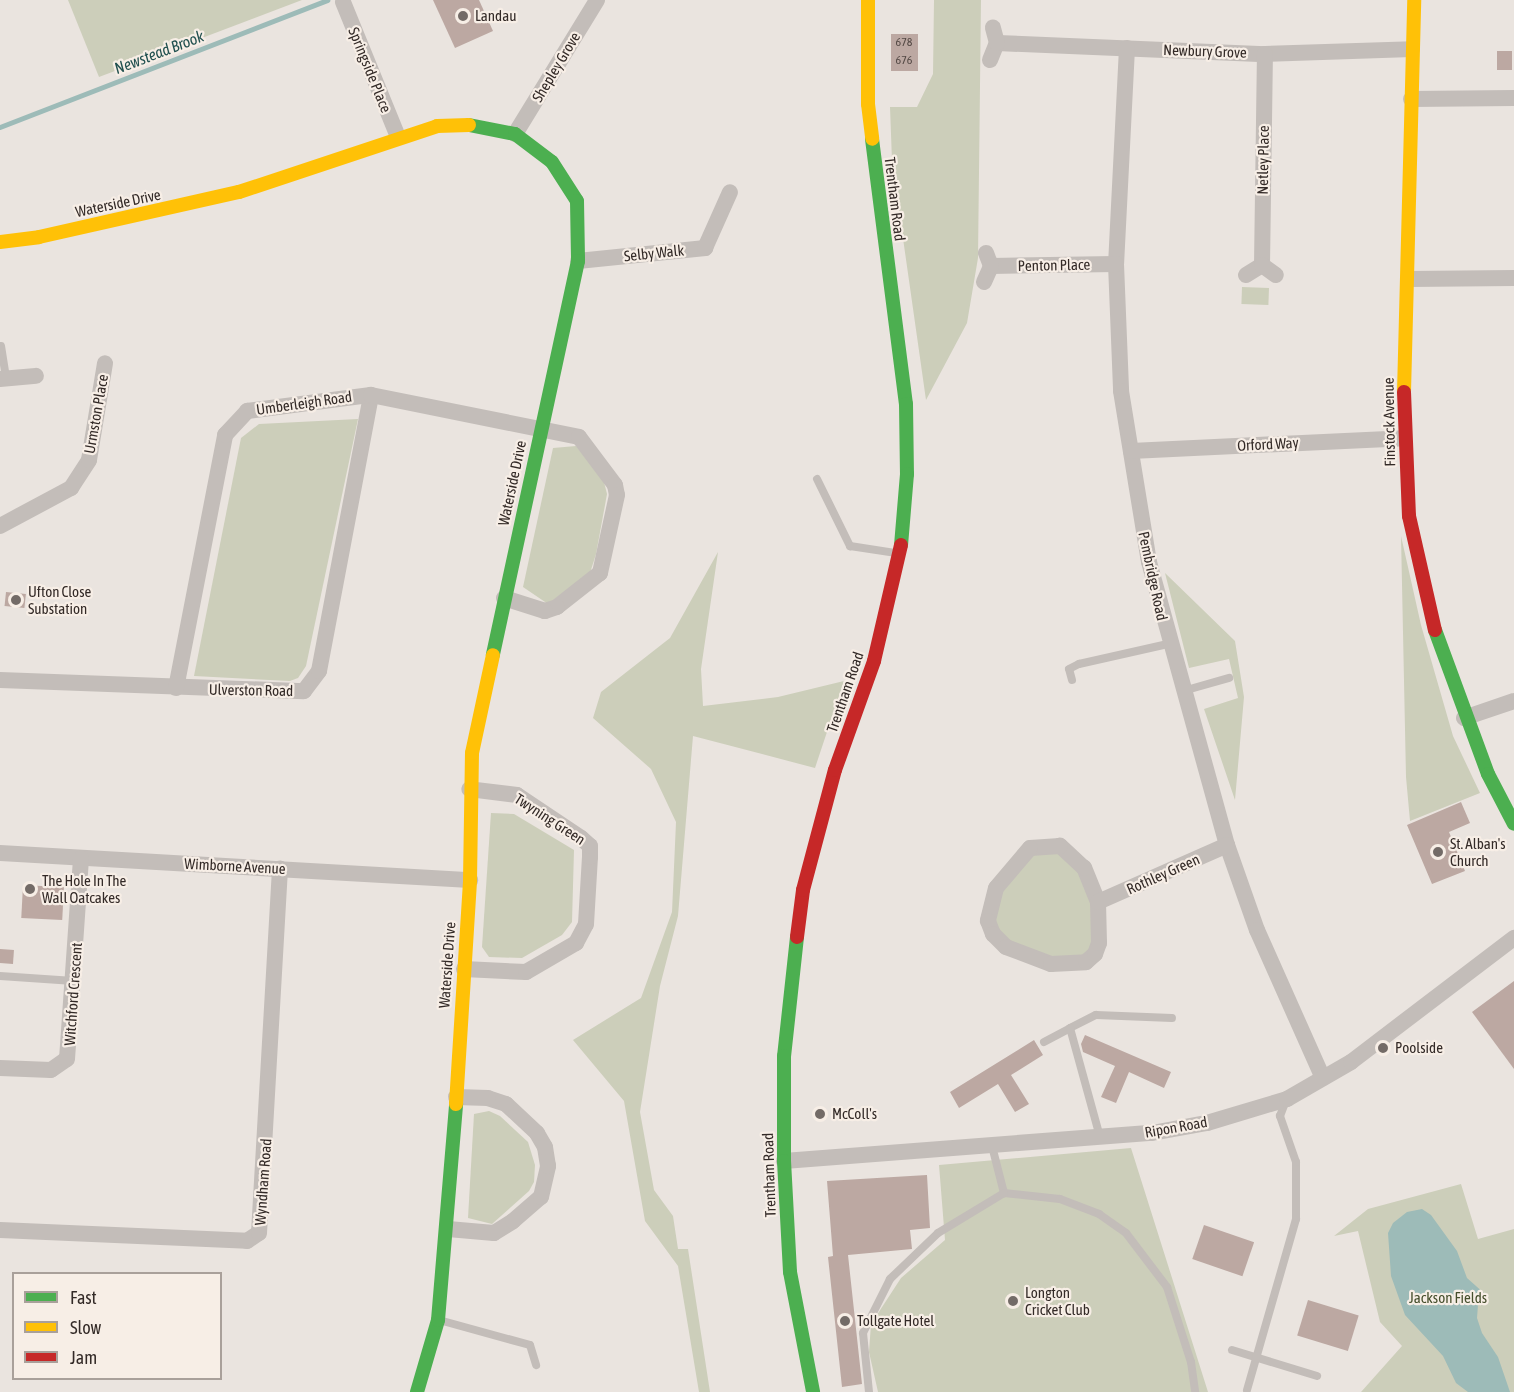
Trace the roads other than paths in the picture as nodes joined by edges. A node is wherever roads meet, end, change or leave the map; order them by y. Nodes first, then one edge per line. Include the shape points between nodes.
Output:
1 (597, 0) edge
2 (868, 0) edge
3 (1414, 0) edge
4 (343, 2) dead end
5 (1127, 48) junction
6 (1412, 50) junction
7 (1265, 54) junction
8 (990, 60) dead end
9 (1514, 98) edge
10 (1411, 99) junction
11 (515, 134) junction
12 (398, 137) junction
13 (730, 192) dead end
14 (0, 242) edge
15 (578, 261) junction
16 (1116, 264) junction
17 (1262, 265) junction
18 (1246, 275) dead end
19 (1276, 275) dead end
20 (1514, 278) edge
21 (1409, 279) junction
22 (984, 282) dead end
23 (1, 346) edge
24 (105, 363) dead end
25 (36, 376) dead end
26 (3, 378) edge
27 (371, 394) junction
28 (540, 427) junction
29 (1404, 438) junction
30 (1131, 451) junction
31 (817, 479) dead end
32 (0, 525) edge
33 (899, 554) junction
34 (504, 598) junction
35 (1168, 644) junction
36 (1229, 678) dead end
37 (0, 680) edge
38 (1072, 680) dead end
39 (176, 688) junction
40 (1182, 692) junction
41 (1514, 700) edge
42 (1464, 718) junction
43 (469, 789) junction
44 (1514, 824) edge
45 (1227, 846) junction
46 (0, 853) edge
47 (81, 858) junction
48 (280, 869) junction
49 (470, 880) junction
50 (1098, 902) junction
51 (1514, 938) edge
52 (464, 969) junction
53 (0, 976) edge
54 (75, 981) junction
55 (1172, 1018) dead end
56 (1070, 1028) junction
57 (1044, 1042) dead end
58 (0, 1068) edge
59 (1323, 1078) junction
60 (456, 1097) junction
61 (1287, 1099) junction
62 (1100, 1137) junction
63 (992, 1146) junction
64 (784, 1161) junction
65 (1004, 1193) junction
66 (448, 1229) junction
67 (0, 1230) edge
68 (438, 1320) junction
69 (1232, 1350) dead end
70 (1258, 1358) junction
71 (536, 1365) dead end
72 (1317, 1376) dead end
73 (1247, 1390) dead end
74 (417, 1392) edge
75 (813, 1392) edge
76 (869, 1392) edge
77 (1195, 1392) edge

1 - 11 street, Shepley Grove
2 - 33 street, Trentham Road via 868,104 906,404 907,484
3 - 6 street, Finstock Avenue
4 - 12 street, Springside Place
5 - 7 street, Newbury Grove
5 - 8 street, Newbury Grove via 995,36
5 - 16 street, Pembridge Road
6 - 7 street, Newbury Grove
6 - 10 street, Finstock Avenue
7 - 17 street, Netley Place
9 - 10 street
10 - 21 street, Finstock Avenue
11 - 12 street, Waterside Drive via 469,124 436,126
11 - 15 street, Waterside Drive via 552,162 577,201
12 - 14 street, Waterside Drive via 308,172 239,192 39,237
13 - 15 street, Selby Walk via 705,248
15 - 28 street, Waterside Drive
16 - 22 street, Penton Place via 988,259
16 - 30 street, Pembridge Road via 1121,391
17 - 18 street
17 - 19 street
20 - 21 street
21 - 29 street, Finstock Avenue
23 - 26 lane
24 - 32 street, Urmston Place via 97,428 89,460 77,479 71,488
25 - 26 street
27 - 28 street, Umberleigh Road
27 - 39 street, Umberleigh Road via 247,411 230,427
27 - 39 street, Ulverston Road via 319,671 312,683 304,691 292,692
28 - 34 street, Waterside Drive
28 - 34 street, Umberleigh Road via 579,437 615,485 617,495 600,573 593,582 546,611
29 - 30 street, Orford Way
29 - 42 street, Finstock Avenue via 1409,516 1439,647
30 - 35 street, Pembridge Road via 1149,562
31 - 33 lane via 850,546
33 - 64 street, Trentham Road via 874,661 835,770 803,890 784,1056
34 - 43 street, Waterside Drive
35 - 38 lane via 1079,664 1069,669
35 - 40 street, Pembridge Road
36 - 40 lane
37 - 39 street, Ulverston Road
40 - 45 street, Pembridge Road
41 - 42 street
42 - 44 street, Finstock Avenue
43 - 49 street, Waterside Drive
43 - 52 street, Twyning Green via 517,795 581,838 590,846 590,857 586,924 576,944 526,972
45 - 50 street, Rothley Green
45 - 59 street, Pembridge Road via 1257,930
46 - 47 street, Wimborne Avenue
47 - 48 street, Wimborne Avenue
47 - 54 street, Witchford Crescent
48 - 49 street, Wimborne Avenue
48 - 67 street, Wyndham Road via 259,1233 247,1241
49 - 52 street, Waterside Drive
50 - 50 street via 1101,927 1095,954 1071,966 1052,964 1006,948 993,934 988,921 996,888 1030,848 1060,846 1084,868
51 - 59 street, Ripon Road via 1352,1062
52 - 60 street, Waterside Drive
53 - 54 lane
54 - 58 street, Witchford Crescent via 67,1059 51,1070
55 - 56 lane via 1096,1015
56 - 57 lane
56 - 62 lane
59 - 61 street, Ripon Road
60 - 66 street, Waterside Drive
60 - 66 street via 488,1098 506,1104 537,1133 545,1147 548,1166 541,1197 494,1233
61 - 62 street, Ripon Road via 1207,1123
61 - 70 lane via 1280,1116 1296,1162 1296,1219
62 - 63 street, Ripon Road
63 - 64 street, Ripon Road
63 - 65 lane
64 - 75 street, Trentham Road via 790,1272
65 - 76 lane via 938,1233 890,1279 863,1333
65 - 77 lane via 1060,1200 1099,1214 1126,1233 1167,1287 1191,1362
66 - 68 street, Waterside Drive
68 - 71 lane via 530,1345
68 - 74 street, Waterside Drive
69 - 70 lane
70 - 72 lane
70 - 73 lane

